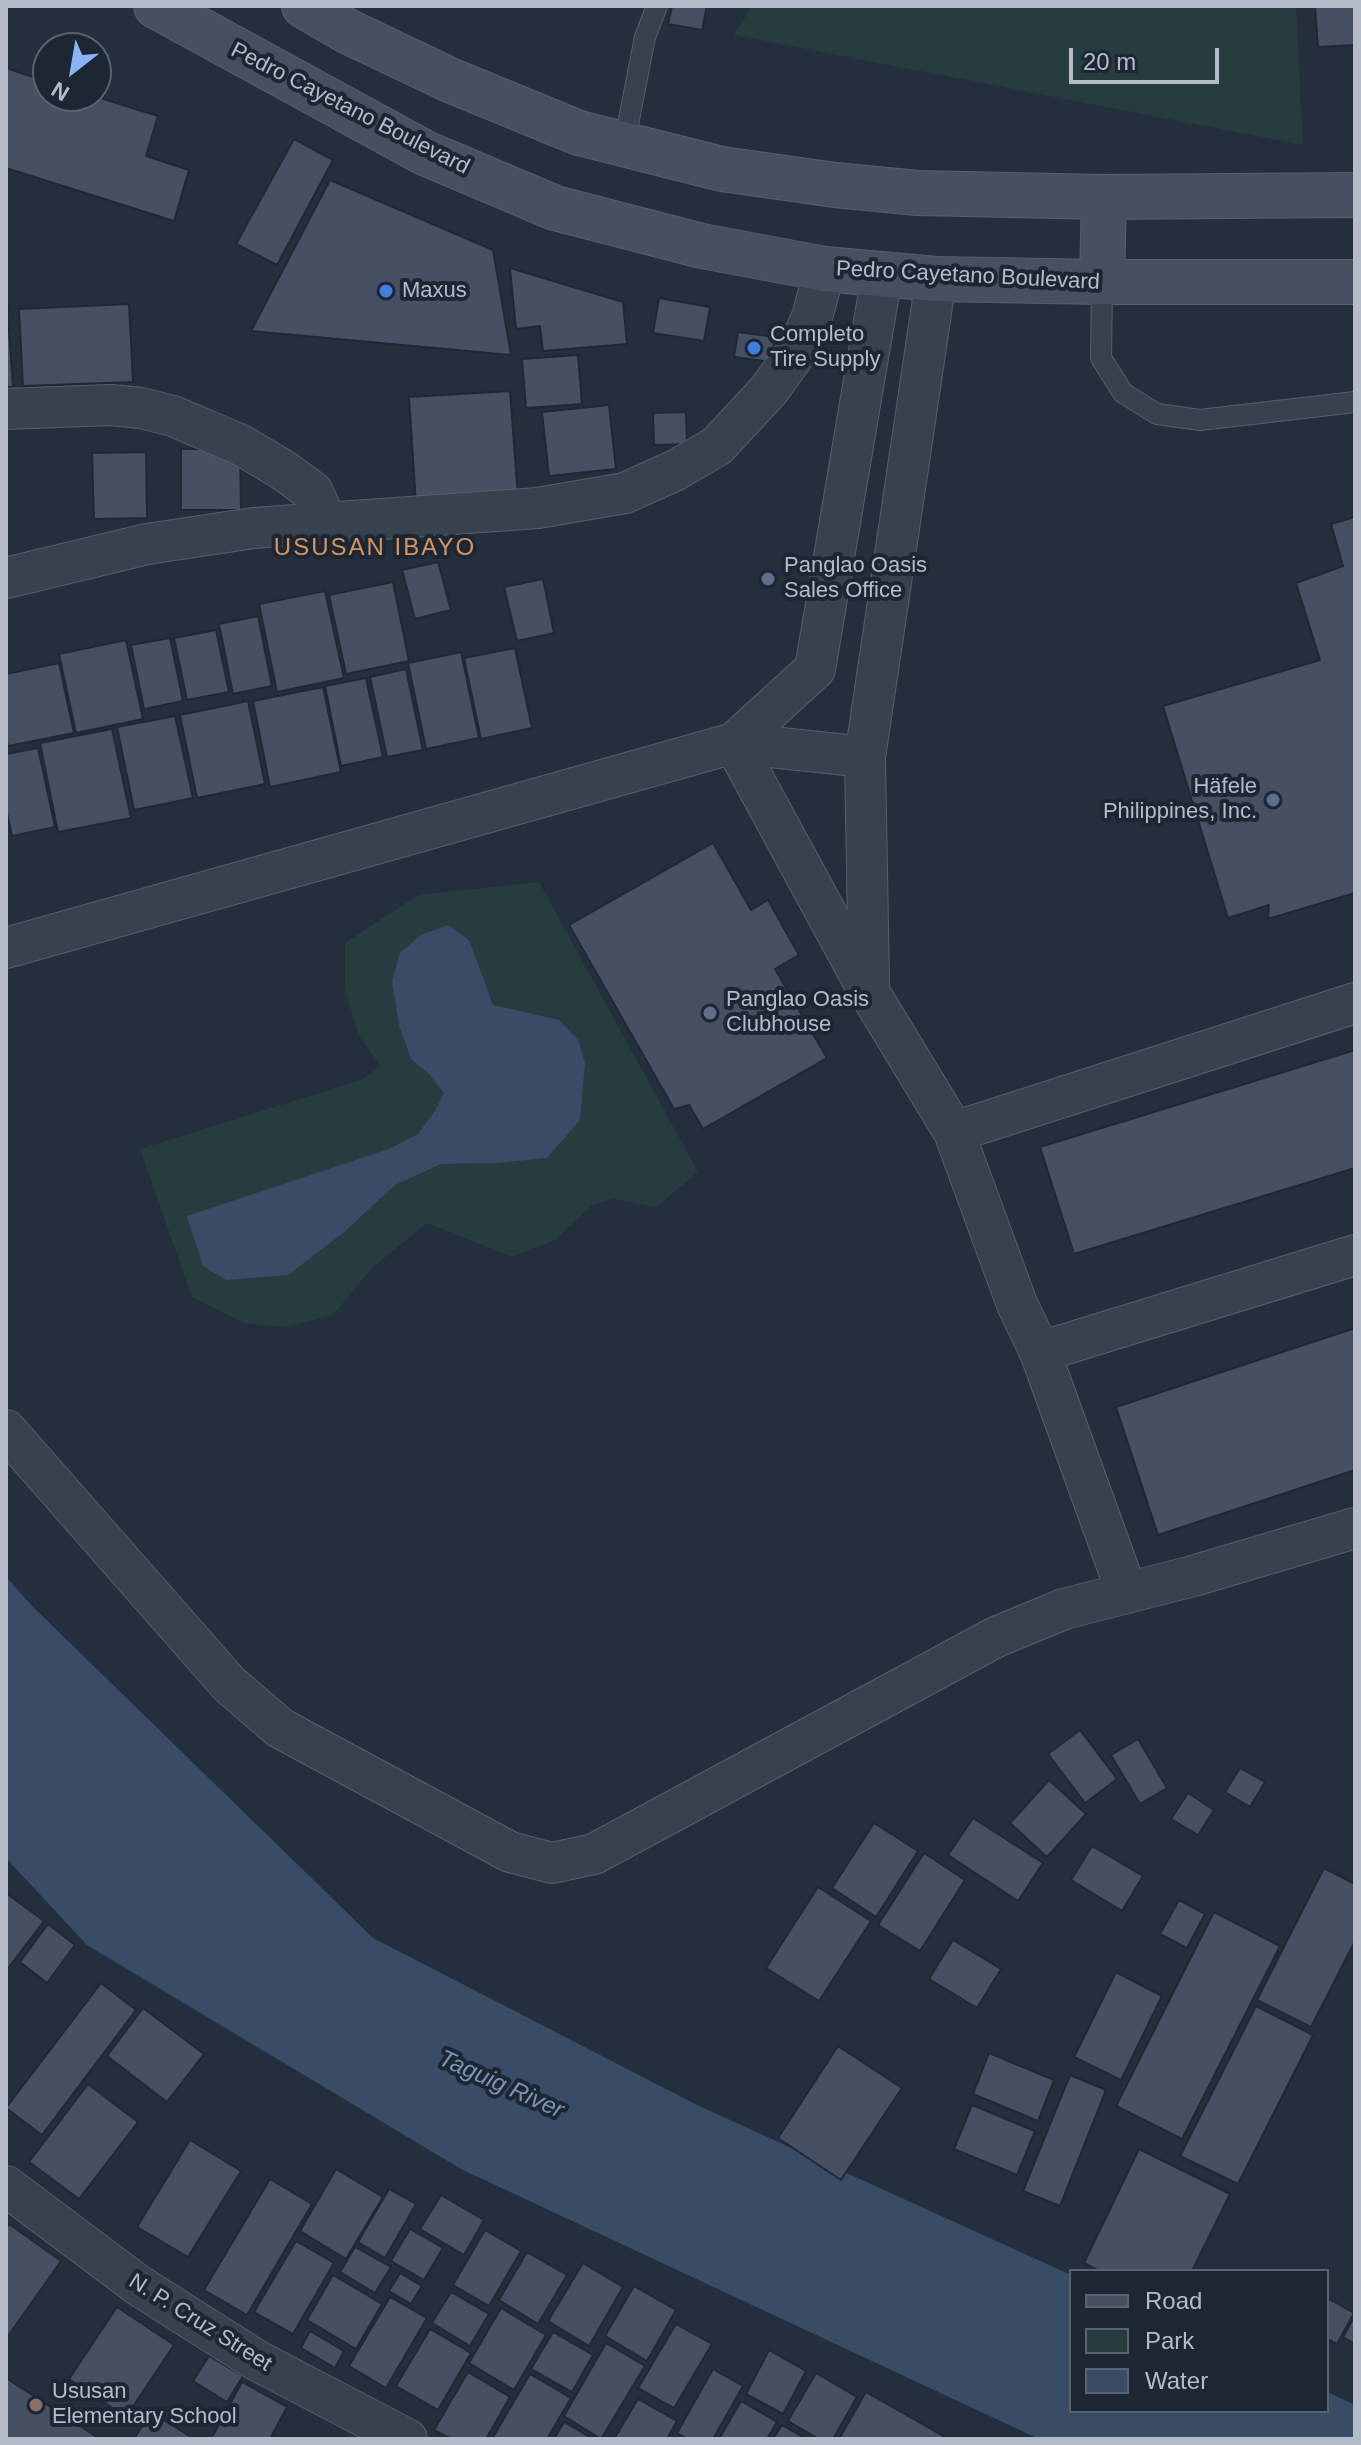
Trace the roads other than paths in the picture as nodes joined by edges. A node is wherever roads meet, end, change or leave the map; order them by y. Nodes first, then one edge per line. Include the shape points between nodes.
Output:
1 (156, 6) edge
2 (657, 6) edge
3 (323, 11) edge
4 (624, 145) junction
5 (1355, 195) edge
6 (1104, 197) junction
7 (825, 269) junction
8 (882, 275) junction
9 (936, 279) junction
10 (1102, 282) junction
11 (1355, 282) edge
12 (1355, 402) edge
13 (6, 409) edge
14 (851, 453) junction
15 (907, 467) junction
16 (326, 522) junction
17 (6, 578) edge
18 (734, 743) junction
19 (865, 757) junction
20 (6, 948) edge
21 (869, 992) junction
22 (1355, 1003) edge
23 (954, 1132) junction
24 (1355, 1255) edge
25 (1040, 1352) junction
26 (6, 1430) edge
27 (1355, 1528) edge
28 (1127, 1593) junction
29 (6, 2186) edge
30 (407, 2439) edge

1 - 7 main road, Pedro Cayetano Boulevard via 425,153 555,208 702,246
2 - 4 lane via 645,37
3 - 4 main road via 452,81 579,133
4 - 6 main road via 722,169 835,185 918,193
5 - 6 main road
6 - 10 main road
7 - 8 main road, Pedro Cayetano Boulevard
7 - 16 street via 797,351 769,390 717,446 676,470 625,493 538,508
8 - 9 main road, Pedro Cayetano Boulevard
8 - 14 street
9 - 10 main road, Pedro Cayetano Boulevard
9 - 15 street
10 - 11 main road, Pedro Cayetano Boulevard
10 - 12 lane via 1101,358 1123,393 1157,414 1200,420
13 - 16 street via 111,405 173,416 283,470 313,492
14 - 15 street
14 - 18 street via 815,669
15 - 19 street
16 - 17 street via 147,544
18 - 19 street
18 - 20 street
18 - 21 street
19 - 21 street
21 - 23 street
22 - 23 street
23 - 25 street
24 - 25 street
25 - 28 street
26 - 28 street via 229,1684 280,1728 510,1852 552,1863 594,1854 996,1637 1064,1609
27 - 28 street
29 - 30 street, N. P. Cruz Street via 138,2285 243,2352

